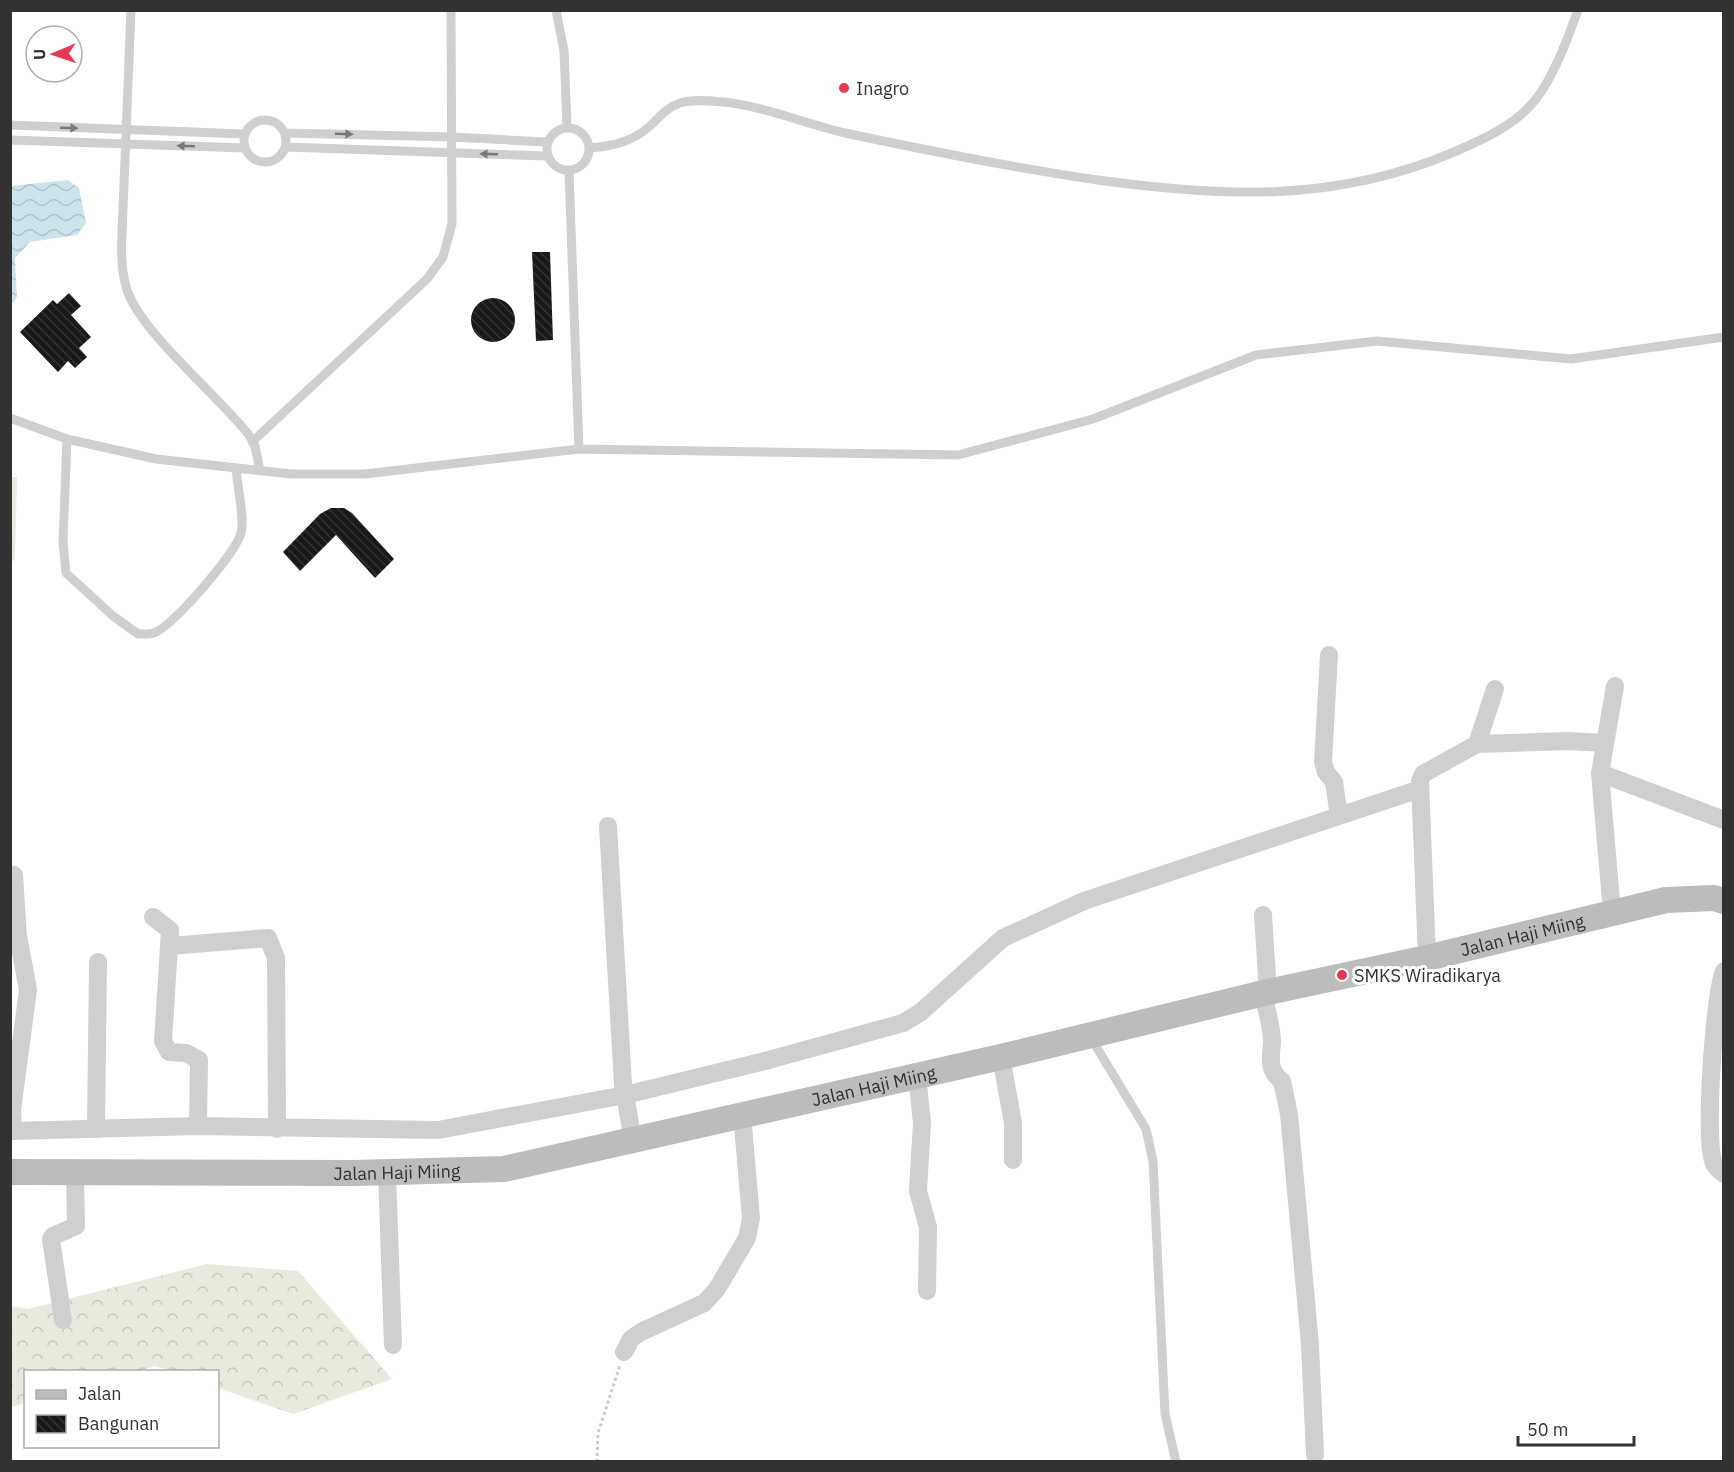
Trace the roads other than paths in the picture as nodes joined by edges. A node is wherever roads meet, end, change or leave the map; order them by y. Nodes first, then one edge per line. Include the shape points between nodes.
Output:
1 (131, 10) edge
2 (452, 10) edge
3 (556, 10) edge
4 (1578, 10) edge
5 (10, 126) edge
6 (567, 127) junction
7 (125, 130) junction
8 (286, 133) junction
9 (244, 134) junction
10 (452, 137) junction
11 (10, 140) edge
12 (547, 142) junction
13 (124, 143) junction
14 (286, 147) junction
15 (245, 148) junction
16 (590, 148) junction
17 (453, 153) junction
18 (548, 156) junction
19 (568, 171) junction
20 (1724, 337) edge
21 (10, 418) edge
22 (67, 440) junction
23 (253, 441) junction
24 (579, 449) junction
25 (236, 468) junction
26 (260, 471) junction
27 (1329, 655) dead end
28 (1615, 686) dead end
29 (1495, 689) dead end
30 (1605, 743) junction
31 (1477, 744) junction
32 (1600, 772) junction
33 (1420, 789) junction
34 (1339, 816) junction
35 (1724, 820) edge
36 (608, 826) dead end
37 (14, 875) dead end
38 (1724, 900) edge
39 (1612, 913) junction
40 (1263, 915) dead end
41 (153, 917) dead end
42 (14, 937) edge
43 (170, 946) junction
44 (1427, 958) junction
45 (98, 962) dead end
46 (1724, 970) edge
47 (1265, 993) junction
48 (1089, 1035) junction
49 (1001, 1057) junction
50 (917, 1075) junction
51 (625, 1095) junction
52 (742, 1114) junction
53 (198, 1126) junction
54 (96, 1129) junction
55 (277, 1129) junction
56 (12, 1131) edge
57 (633, 1140) junction
58 (1013, 1160) dead end
59 (75, 1171) junction
60 (10, 1172) edge
61 (387, 1172) junction
62 (1724, 1174) edge
63 (927, 1291) dead end
64 (63, 1320) dead end
65 (393, 1345) dead end
66 (624, 1352) road end
67 (1315, 1455) dead end
68 (1176, 1461) edge

1 - 7 lane
2 - 10 lane
3 - 6 lane via 564,51
4 - 16 lane via 1535,100 1504,127 1415,167 1336,186 1278,194 1166,190 1006,167 725,102 681,102 630,140
5 -> 7 lane
6 - 12 lane via 555,131
6 - 16 lane via 585,135
7 - 9 lane
7 - 13 lane
8 - 9 lane via 277,123 265,119 252,123
8 -> 10 lane
8 - 14 lane
9 - 15 lane
10 - 12 lane
10 - 17 lane
11 - 13 lane
12 - 18 lane
15 -> 13 lane
13 - 23 lane via 122,261 127,290 142,317
14 - 15 lane via 278,158 266,163 253,159
14 - 17 lane
16 - 19 lane via 586,161
18 -> 17 lane
17 - 23 lane via 452,224 436,268 417,291
18 - 19 lane via 556,167
19 - 24 lane
20 - 24 lane via 1570,359 1377,341 1256,355 1093,418 958,455
21 - 22 lane
22 - 25 lane via 156,459
22 - 25 lane via 63,542 66,573 138,634 156,632 166,624 209,581 238,540 242,518
23 - 26 lane
24 - 26 lane via 365,474
25 - 26 lane
27 - 34 street via 1323,762 1334,782
28 - 30 street
29 - 31 street
30 - 31 street
30 - 32 street
31 - 33 street via 1423,774
32 - 35 street
32 - 39 street
33 - 34 street
33 - 44 street
34 - 51 street via 1040,919 1003,938 921,1012 903,1023
36 - 51 street
37 - 42 street
38 - 39 main road, Jalan Haji Miing via 1666,900
39 - 44 main road, Jalan Haji Miing
40 - 47 street
41 - 43 street via 170,930
42 - 56 street via 28,990
43 - 53 street via 163,1041 169,1052 186,1053 199,1060
43 - 55 street via 268,938 276,958
44 - 47 main road, Jalan Haji Miing
45 - 54 street
46 - 62 street via 1717,995 1711,1104 1711,1153 1714,1166
47 - 48 main road, Jalan Haji Miing
47 - 67 street via 1272,1042 1269,1057 1273,1074 1282,1081 1289,1113 1310,1345
48 - 49 main road, Jalan Haji Miing
48 - 68 lane via 1146,1128 1153,1161 1165,1414
49 - 50 main road, Jalan Haji Miing
49 - 58 street via 1013,1123
50 - 52 main road, Jalan Haji Miing
50 - 63 street via 921,1123 918,1191 928,1227
51 - 55 street via 438,1130
51 - 57 street
52 - 57 main road, Jalan Haji Miing
52 - 66 street via 751,1218 747,1238 717,1289 704,1303 641,1332 631,1339
53 - 54 street
53 - 55 street
54 - 56 street
57 - 61 main road, Jalan Haji Miing via 504,1169
59 - 60 main road, Jalan Haji Miing
59 - 61 main road, Jalan Haji Miing
59 - 64 street via 75,1226 51,1239
61 - 65 street

